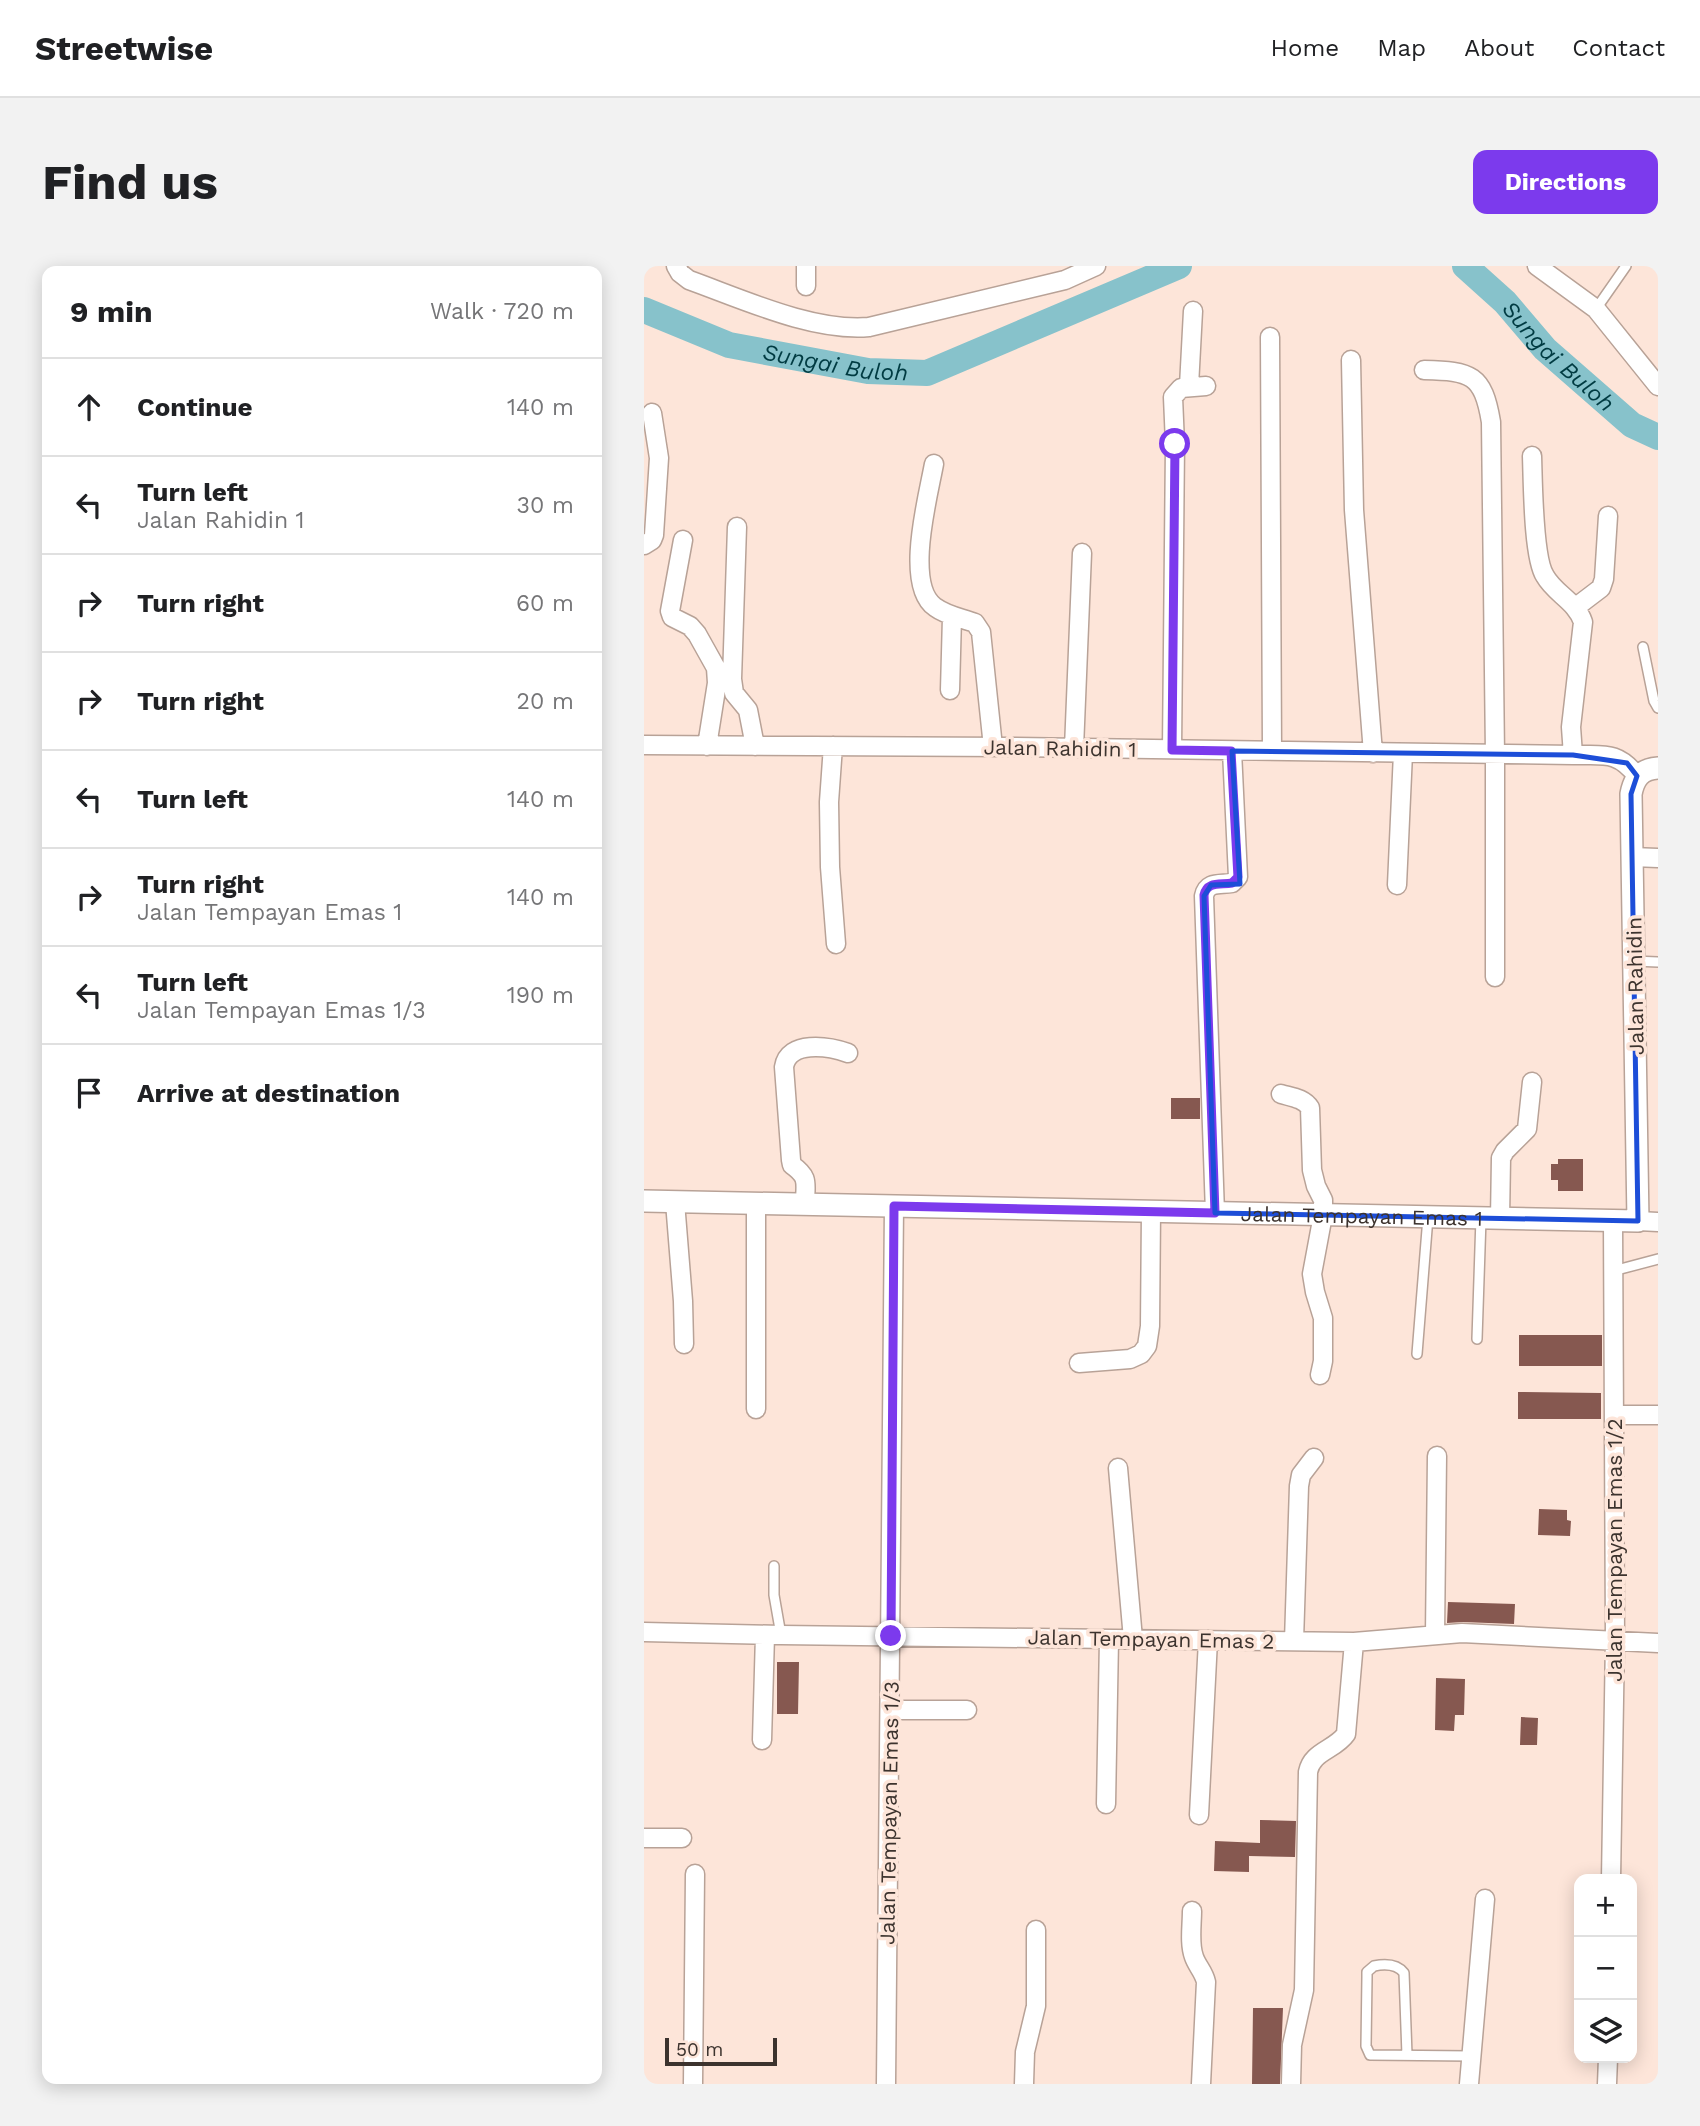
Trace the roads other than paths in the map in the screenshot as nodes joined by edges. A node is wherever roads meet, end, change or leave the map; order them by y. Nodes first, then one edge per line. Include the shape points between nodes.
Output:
1 (676, 266) edge
2 (806, 266) edge
3 (1096, 266) edge
4 (1626, 266) edge
5 (1543, 268) edge
6 (806, 286) dead end
7 (1596, 309) junction
8 (1194, 311) dead end
9 (1270, 337) dead end
10 (1351, 360) dead end
11 (1424, 370) dead end
12 (1658, 386) edge
13 (652, 413) dead end
14 (1532, 456) dead end
15 (934, 464) dead end
16 (1608, 516) dead end
17 (737, 527) dead end
18 (683, 541) dead end
19 (644, 545) edge
20 (1082, 553) dead end
21 (1576, 607) junction
22 (952, 617) junction
23 (1643, 647) dead end
24 (950, 690) dead end
25 (1658, 708) edge
26 (644, 746) edge
27 (707, 746) junction
28 (755, 746) junction
29 (833, 746) junction
30 (993, 747) junction
31 (1074, 748) junction
32 (1172, 750) junction
33 (1272, 750) junction
34 (1231, 751) junction
35 (1373, 753) junction
36 (1402, 753) junction
37 (1495, 755) junction
38 (1573, 755) junction
39 (1658, 768) edge
40 (1637, 776) junction
41 (1632, 857) junction
42 (1658, 858) edge
43 (1397, 885) dead end
44 (836, 944) dead end
45 (1634, 961) junction
46 (1658, 962) edge
47 (1495, 977) dead end
48 (848, 1053) dead end
49 (1532, 1082) dead end
50 (1281, 1094) dead end
51 (644, 1201) edge
52 (675, 1202) junction
53 (756, 1203) junction
54 (805, 1204) junction
55 (894, 1206) junction
56 (1152, 1211) junction
57 (1215, 1213) junction
58 (1323, 1215) junction
59 (1428, 1217) junction
60 (1491, 1218) junction
61 (1613, 1221) junction
62 (1648, 1222) edge
63 (1658, 1259) edge
64 (1613, 1271) junction
65 (1477, 1339) dead end
66 (684, 1344) dead end
67 (1417, 1354) dead end
68 (1079, 1363) dead end
69 (1320, 1375) dead end
70 (756, 1409) dead end
71 (1614, 1415) junction
72 (1658, 1415) edge
73 (1437, 1455) dead end
74 (1314, 1458) dead end
75 (1118, 1468) dead end
76 (774, 1566) dead end
77 (644, 1632) edge
78 (773, 1635) junction
79 (1435, 1635) junction
80 (891, 1636) junction
81 (1109, 1639) junction
82 (1133, 1639) junction
83 (1208, 1640) junction
84 (1615, 1640) junction
85 (1294, 1641) junction
86 (1354, 1642) junction
87 (1658, 1643) edge
88 (890, 1710) junction
89 (967, 1710) dead end
90 (762, 1740) dead end
91 (1106, 1804) dead end
92 (1199, 1815) dead end
93 (644, 1838) edge
94 (682, 1838) dead end
95 (695, 1874) dead end
96 (1611, 1874) edge
97 (1485, 1899) dead end
98 (1192, 1911) dead end
99 (1037, 1930) dead end
100 (1406, 2055) junction
101 (1470, 2056) junction
102 (1608, 2063) edge
103 (693, 2084) edge
104 (887, 2084) edge
105 (1024, 2084) edge
106 (1201, 2084) edge
107 (1291, 2084) edge
108 (1469, 2084) edge
109 (1607, 2084) edge

1 - 3 street via 689,280 805,321 853,328 1008,295 1065,280
2 - 6 street
4 - 7 lane
5 - 7 street
7 - 12 street
8 - 32 street via 1197,386 1175,392 1172,405
9 - 33 street
10 - 35 street via 1354,510
11 - 37 street via 1473,378 1487,396
13 - 19 street via 659,458 654,535
14 - 21 street via 1540,566 1551,585
15 - 22 street via 922,528 920,587 934,607
16 - 21 street via 1601,588
17 - 28 street via 732,679 734,693 748,710
18 - 27 street via 670,611 697,634 716,668
20 - 31 street
21 - 38 street via 1583,622 1571,727
22 - 24 street
22 - 30 street via 975,623 981,632
23 - 25 lane
26 - 27 street, Jalan Rahidin 1
27 - 28 street, Jalan Rahidin 1
28 - 29 street, Jalan Rahidin 1
29 - 30 street, Jalan Rahidin 1
29 - 44 street via 829,802
30 - 31 street, Jalan Rahidin 1
31 - 32 street, Jalan Rahidin 1
32 - 34 street, Jalan Rahidin 1
33 - 34 street, Jalan Rahidin 1
33 - 35 street, Jalan Rahidin 1
34 - 57 street via 1239,872 1236,881 1211,885 1204,895
35 - 36 street, Jalan Rahidin 1
36 - 37 street, Jalan Rahidin 1
36 - 43 street
37 - 38 street, Jalan Rahidin 1
37 - 47 street
38 - 40 street, Jalan Rahidin 1 via 1619,758
39 - 40 street
40 - 41 street, Jalan Rahidin via 1631,794
41 - 42 street
41 - 45 street, Jalan Rahidin
45 - 46 lane
45 - 62 street, Jalan Rahidin
48 - 54 street via 800,1049 785,1058 791,1160 805,1177
49 - 60 street via 1527,1129 1501,1158
50 - 58 street via 1307,1102 1310,1108 1312,1170 1323,1200
51 - 52 street, Jalan Tempayan Emas 1
52 - 53 street, Jalan Tempayan Emas 1
52 - 66 street
53 - 54 street, Jalan Tempayan Emas 1
53 - 70 street
54 - 55 street, Jalan Tempayan Emas 1
55 - 56 street, Jalan Tempayan Emas 1
55 - 80 street, Jalan Tempayan Emas 1/3
56 - 57 street, Jalan Tempayan Emas 1
56 - 68 street via 1147,1346 1130,1359
57 - 58 street, Jalan Tempayan Emas 1
58 - 59 street, Jalan Tempayan Emas 1
58 - 69 street via 1312,1274 1323,1318
59 - 60 street, Jalan Tempayan Emas 1
59 - 67 lane
60 - 61 street, Jalan Tempayan Emas 1
60 - 65 lane
61 - 62 street, Jalan Tempayan Emas 1
61 - 64 street, Jalan Tempayan Emas 1/2
63 - 64 lane
64 - 71 street, Jalan Tempayan Emas 1/2
71 - 72 street
71 - 84 street, Jalan Tempayan Emas 1/2
73 - 79 street
74 - 85 street via 1299,1486
75 - 82 street
76 - 78 lane
77 - 78 street, Jalan Tempayan Emas 2
78 - 80 street, Jalan Tempayan Emas 2
78 - 90 street
79 - 84 street, Jalan Tempayan Emas 2
79 - 86 street, Jalan Tempayan Emas 2
80 - 81 street, Jalan Tempayan Emas 2
80 - 88 street, Jalan Tempayan Emas 1/3
81 - 82 street, Jalan Tempayan Emas 2
81 - 91 street
82 - 83 street, Jalan Tempayan Emas 2
83 - 85 street, Jalan Tempayan Emas 2
83 - 92 street
84 - 87 street, Jalan Tempayan Emas 2
84 - 96 street, Jalan Tempayan Emas 1/2
85 - 86 street, Jalan Tempayan Emas 2
86 - 107 street via 1346,1734 1313,1759 1308,1772 1304,1990 1292,2045
88 - 89 street
88 - 104 street, Jalan Tempayan Emas 1/3
93 - 94 street
95 - 103 street
97 - 101 street
98 - 106 street via 1192,1953 1206,1982
99 - 105 street via 1036,2006 1025,2052
100 - 100 lane via 1370,2055 1366,2050 1367,1972 1374,1966 1398,1967 1404,1973
100 - 101 lane
101 - 108 street
102 - 109 street

